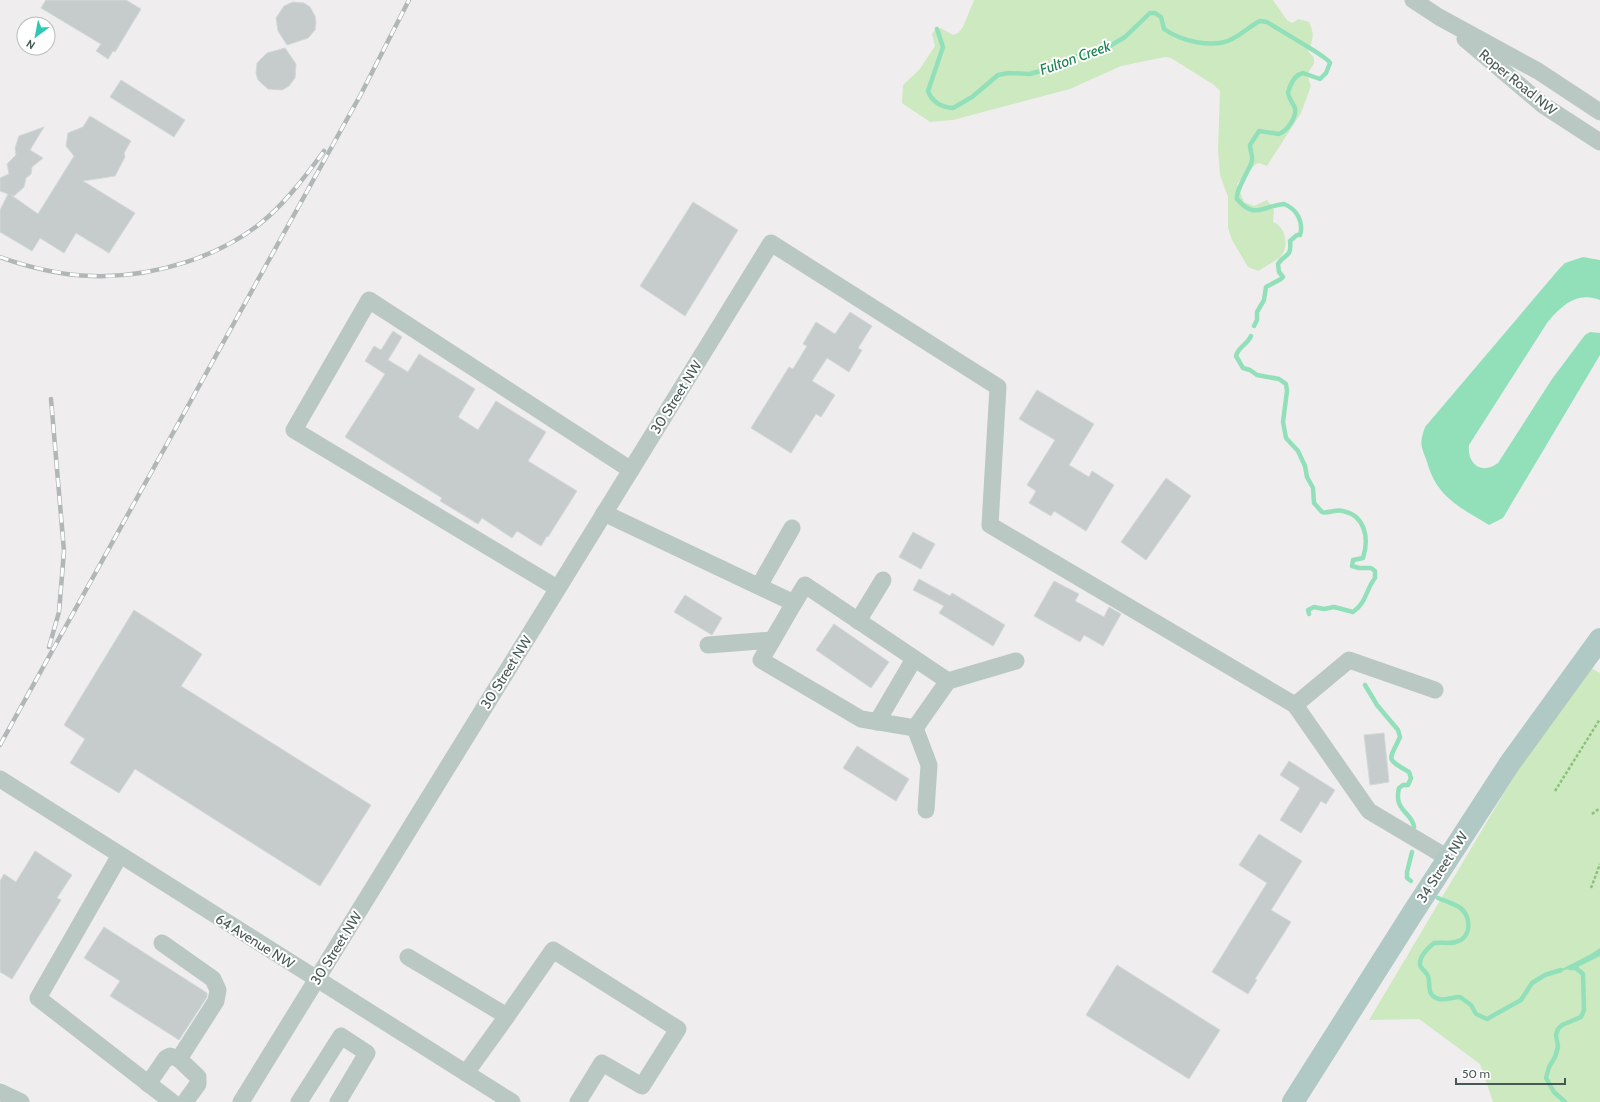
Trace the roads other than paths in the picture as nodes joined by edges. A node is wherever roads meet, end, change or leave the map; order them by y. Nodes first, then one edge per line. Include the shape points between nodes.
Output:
1 (1413, 0) edge
2 (1439, 17) junction
3 (1600, 112) edge
4 (1600, 142) edge
5 (631, 470) junction
6 (604, 513) junction
7 (792, 528) dead end
8 (883, 580) dead end
9 (759, 586) junction
10 (557, 588) junction
11 (794, 603) junction
12 (858, 621) junction
13 (1600, 639) edge
14 (772, 640) junction
15 (708, 645) dead end
16 (914, 659) junction
17 (1016, 661) dead end
18 (948, 681) junction
19 (1435, 690) dead end
20 (1295, 705) junction
21 (877, 722) junction
22 (916, 728) junction
23 (0, 779) edge
24 (926, 810) dead end
25 (120, 855) junction
26 (1448, 858) junction
27 (162, 943) dead end
28 (408, 957) dead end
29 (316, 980) junction
30 (507, 1016) junction
31 (179, 1059) junction
32 (466, 1073) junction
33 (148, 1084) junction
34 (0, 1092) edge
35 (21, 1102) edge
36 (172, 1102) edge
37 (185, 1102) edge
38 (241, 1102) edge
39 (298, 1102) edge
40 (338, 1102) edge
41 (512, 1102) edge
42 (578, 1102) edge
43 (1293, 1102) edge

1 - 2 street, Roper Road NW
2 - 3 street, Roper Road NW via 1538,71
2 - 4 street, Roper Road NW via 1531,96
5 - 6 street, 30 Street NW
5 - 10 street via 369,300 294,430
5 - 20 street, 30 Street NW via 771,243 998,387 990,525
6 - 9 street
6 - 10 street, 30 Street NW
7 - 9 street
8 - 12 street
9 - 11 street
10 - 29 street, 30 Street NW
11 - 12 street via 805,585
11 - 14 street
12 - 16 street
13 - 26 main road, 34 Street NW via 1510,763
14 - 15 street
14 - 21 street via 761,660 862,719
16 - 18 street
16 - 21 street
17 - 18 street
18 - 22 street
19 - 20 street via 1349,660
20 - 26 street via 1369,811
21 - 22 street
22 - 24 street via 929,765
23 - 25 street, 64 Avenue NW
25 - 29 street, 64 Avenue NW
25 - 33 street via 38,998
26 - 43 main road, 34 Street NW
27 - 31 street via 213,979 218,990 216,1001
28 - 30 street
29 - 32 street, 64 Avenue NW
29 - 38 street, 30 Street NW
30 - 32 street
30 - 42 street via 554,950 678,1029 642,1086 602,1063
31 - 33 street via 170,1056 166,1058
31 - 37 street via 198,1077 198,1084
32 - 41 street, 64 Avenue NW
33 - 36 street
34 - 35 street
39 - 40 street via 341,1036 367,1053

